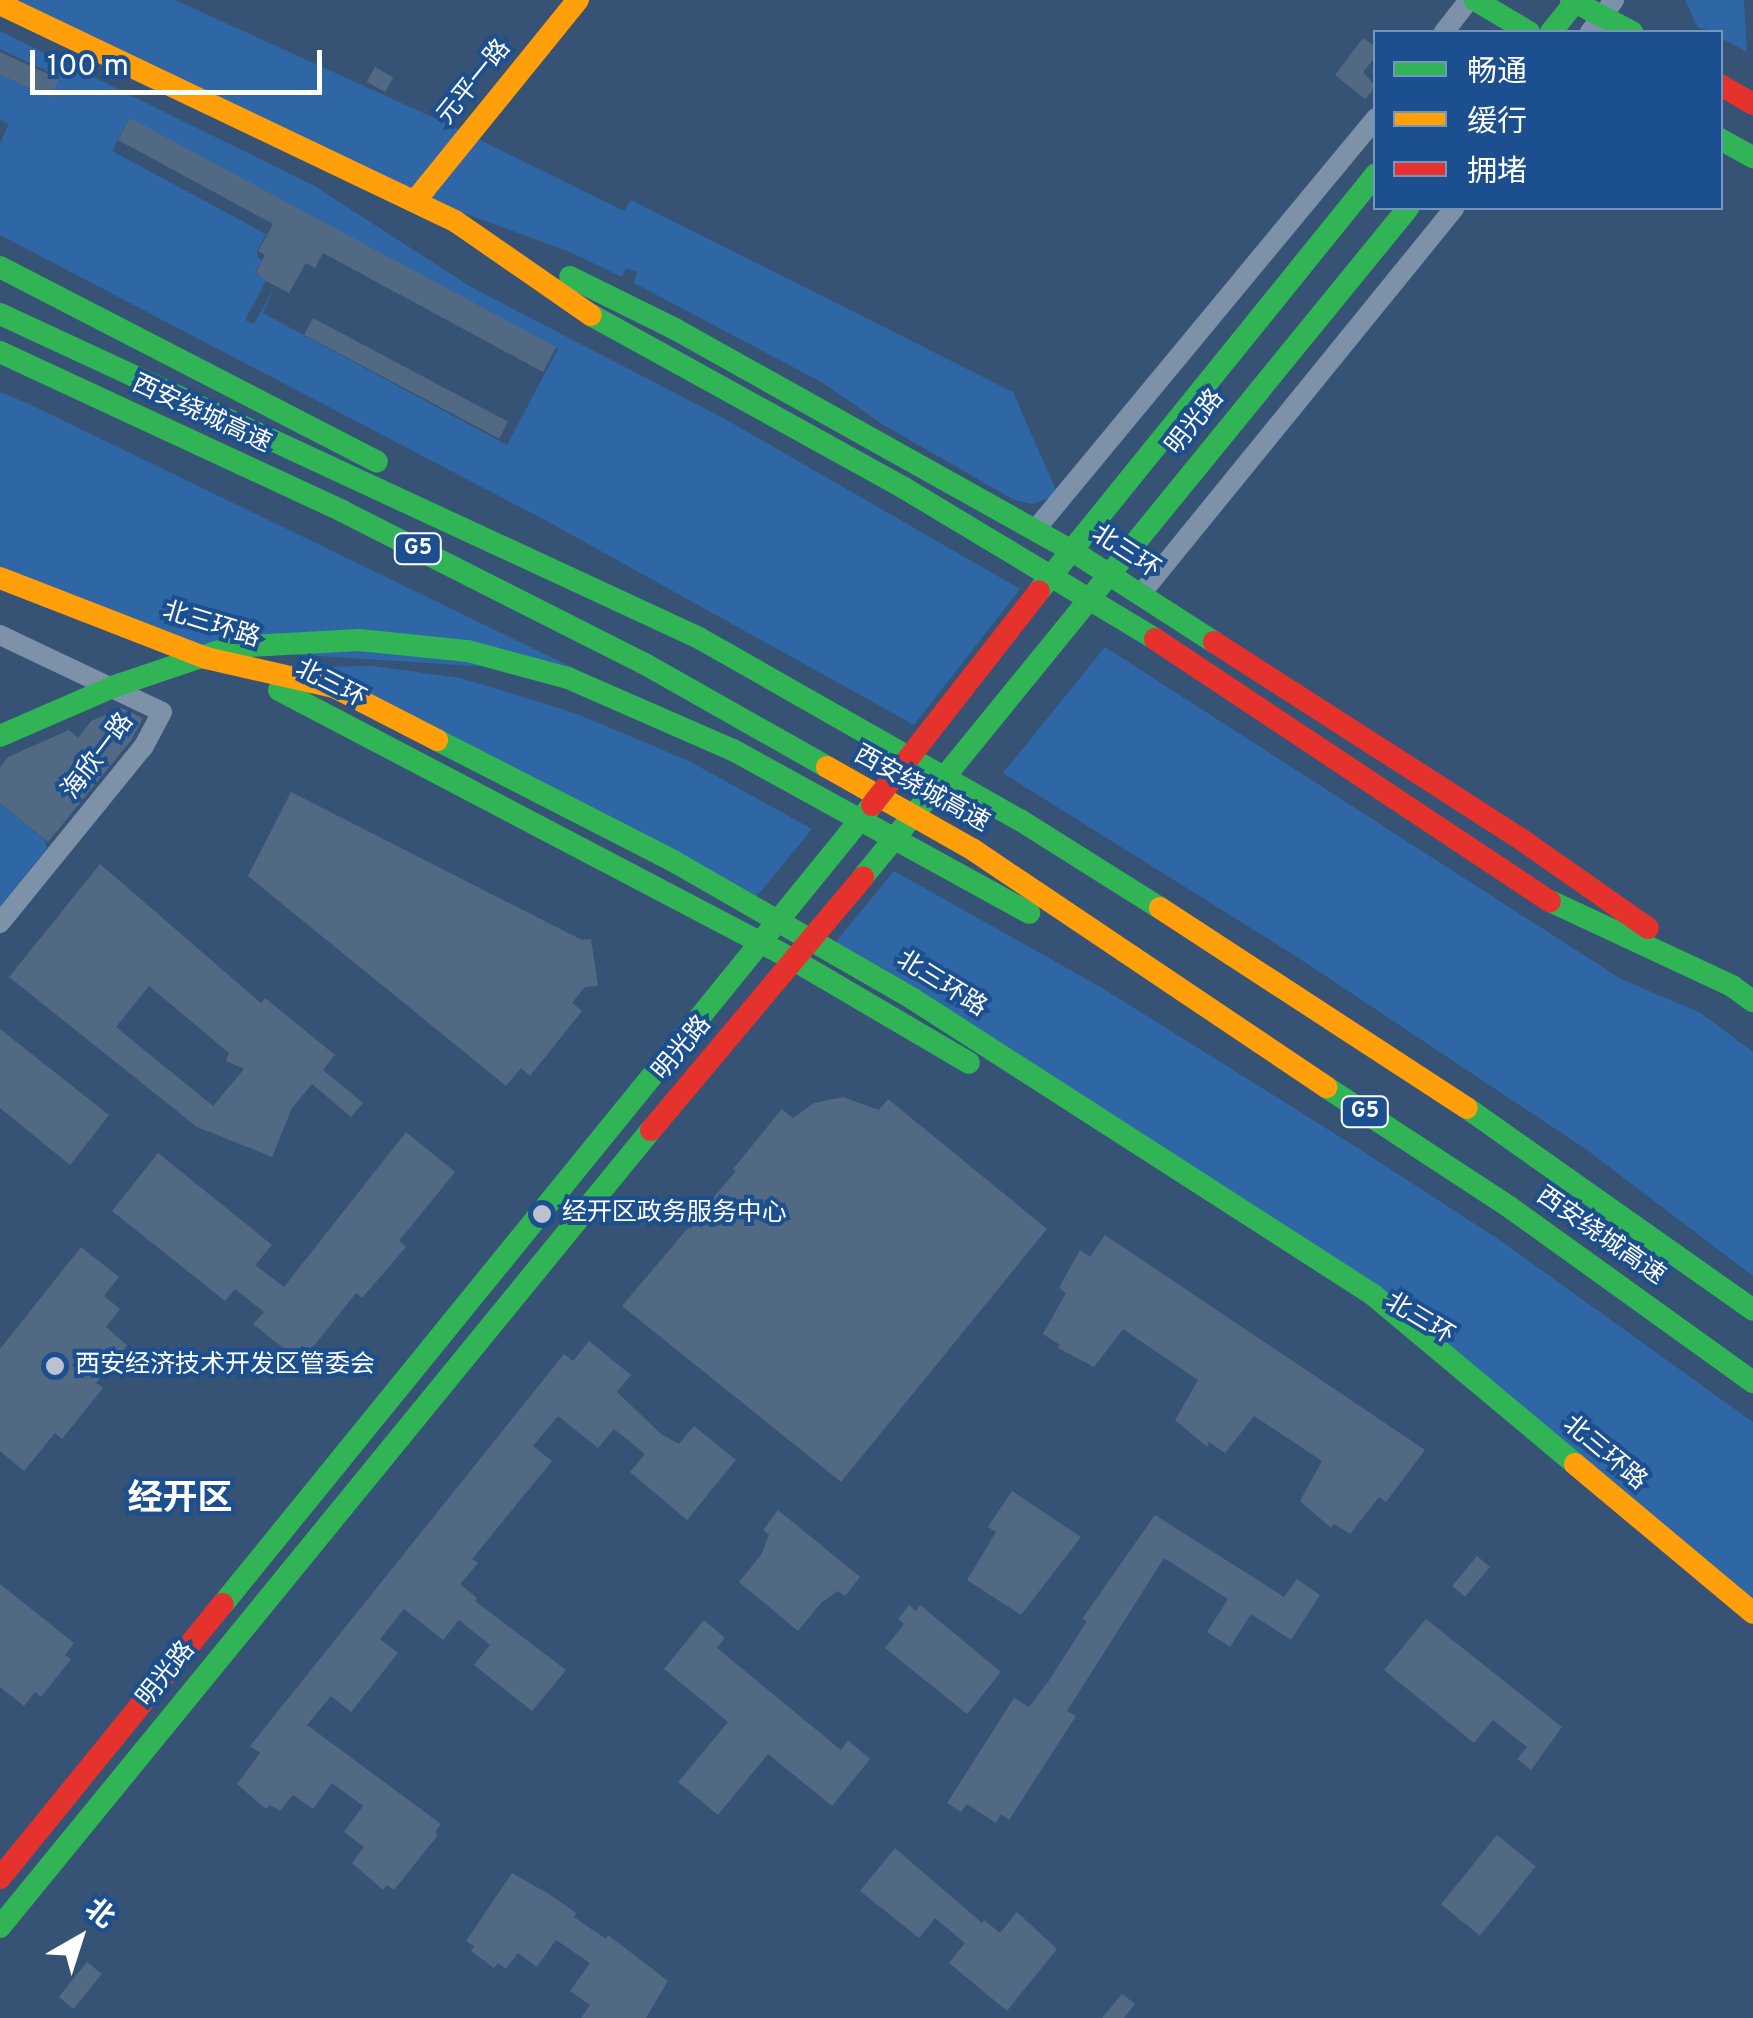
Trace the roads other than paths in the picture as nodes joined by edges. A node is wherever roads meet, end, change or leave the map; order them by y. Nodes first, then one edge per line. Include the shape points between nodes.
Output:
1 (578, 0) edge
2 (1472, 0) edge
3 (1574, 1) edge
4 (0, 4) edge
5 (1503, 16) edge
6 (1602, 16) edge
7 (1446, 30) edge
8 (1526, 30) edge
9 (1553, 30) edge
10 (1628, 30) edge
11 (1723, 87) edge
12 (1753, 104) edge
13 (1373, 122) edge
14 (1723, 142) edge
15 (1753, 158) edge
16 (1373, 178) edge
17 (415, 201) junction
18 (1406, 210) edge
19 (1452, 210) edge
20 (455, 222) junction
21 (0, 267) edge
22 (0, 314) edge
23 (0, 352) edge
24 (1036, 530) junction
25 (1071, 550) junction
26 (1108, 574) junction
27 (573, 577) junction
28 (0, 578) edge
29 (1140, 595) junction
30 (0, 636) edge
31 (228, 664) junction
32 (0, 736) edge
33 (0, 923) edge
34 (760, 943) junction
35 (792, 959) junction
36 (1732, 986) junction
37 (1753, 1001) edge
38 (1214, 1014) junction
39 (1207, 1216) dead end
40 (1753, 1310) edge
41 (1368, 1322) dead end
42 (1753, 1382) edge
43 (1491, 1396) junction
44 (1753, 1613) edge
45 (0, 1878) edge
46 (0, 1928) edge

1 - 17 main road, 元平一路
2 - 5 main road
2 - 7 street
3 - 6 main road
3 - 9 main road
4 - 17 main road
5 - 8 main road
6 - 10 main road
11 - 12 main road
13 - 24 street
14 - 15 main road
16 - 25 main road, 明光路
17 - 20 main road
18 - 26 main road, 明光路
19 - 29 street
20 - 24 main road, 北三环 via 675,328
20 - 36 main road via 598,320 904,488 1157,640 1553,903
21 - 27 main road via 356,450
22 - 27 main road, 西安绕城高速 / G5
23 - 38 main road, 西安绕城高速 / G5 via 344,512 645,664 972,848
24 - 25 main road, 北三环
25 - 26 main road, 北三环
25 - 34 main road, 明光路
26 - 29 main road, 北三环
26 - 35 main road, 明光路
27 - 40 main road, 西安绕城高速 / G5 via 699,638 1020,820 1512,1138
28 - 31 main road, 北三环路
29 - 36 main road, 北三环 via 1525,842
30 - 33 street, 海欣一路 via 162,712 143,747
31 - 34 main road, 北三环
31 - 43 main road, 北三环路 via 334,687 674,862 914,998 1372,1294
32 - 38 main road via 114,686 231,647 359,640 468,650 568,678 733,750
34 - 35 main road, 北三环
34 - 45 main road, 明光路
35 - 39 main road, 北三环 via 1014,1089
35 - 46 main road, 明光路
36 - 37 main road
38 - 42 main road, 西安绕城高速 / G5 via 1508,1206
41 - 43 main road, 北三环
43 - 44 main road, 北三环路

